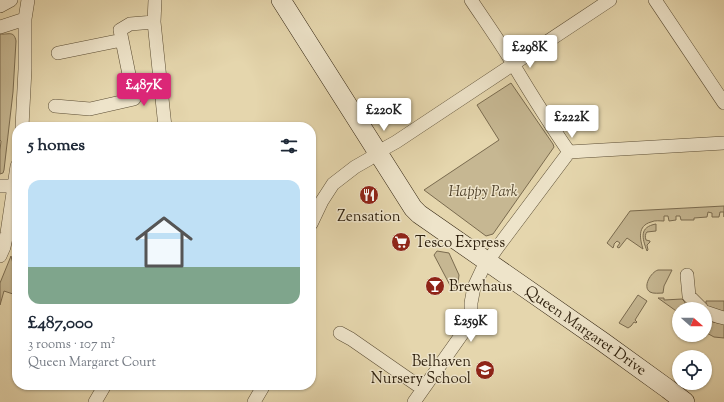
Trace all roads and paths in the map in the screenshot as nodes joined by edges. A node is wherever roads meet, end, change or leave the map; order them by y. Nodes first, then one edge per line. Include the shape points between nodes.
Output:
1 (11, 0) edge
2 (28, 0) edge
3 (155, 0) edge
4 (281, 0) edge
5 (471, 0) edge
6 (610, 0) edge
7 (655, 0) edge
8 (0, 6) edge
9 (25, 19) junction
10 (154, 22) junction
11 (0, 27) edge
12 (122, 40) junction
13 (58, 53) dead end
14 (513, 64) junction
15 (724, 103) edge
16 (55, 106) dead end
17 (22, 122) edge
18 (164, 122) edge
19 (724, 143) edge
20 (378, 152) junction
21 (569, 152) junction
22 (0, 186) edge
23 (12, 186) edge
24 (12, 207) edge
25 (316, 214) edge
26 (0, 256) edge
27 (488, 262) junction
28 (687, 275) dead end
29 (695, 302) edge
30 (712, 314) edge
31 (724, 318) edge
32 (340, 333) dead end
33 (423, 389) junction
34 (102, 390) edge
35 (261, 390) edge
36 (96, 402) edge
37 (254, 402) edge
38 (414, 402) edge
39 (685, 402) edge

1 - 8 street
2 - 9 street
3 - 10 street
4 - 20 main road, Queen Margaret Drive
5 - 14 street
6 - 14 street
7 - 15 street
9 - 11 street
9 - 17 street
10 - 12 street via 130,24 120,30
10 - 18 street
12 - 13 street
12 - 16 street via 134,99 90,109
14 - 20 street
14 - 21 street
19 - 21 street
20 - 25 street via 333,184
20 - 27 main road, Queen Margaret Drive via 419,214
21 - 27 street
22 - 23 street
24 - 26 street
27 - 33 street via 474,287 468,327
27 - 39 main road, Queen Margaret Drive
28 - 29 street via 689,296
30 - 31 street
32 - 33 street
33 - 38 street
34 - 36 street
35 - 37 street

